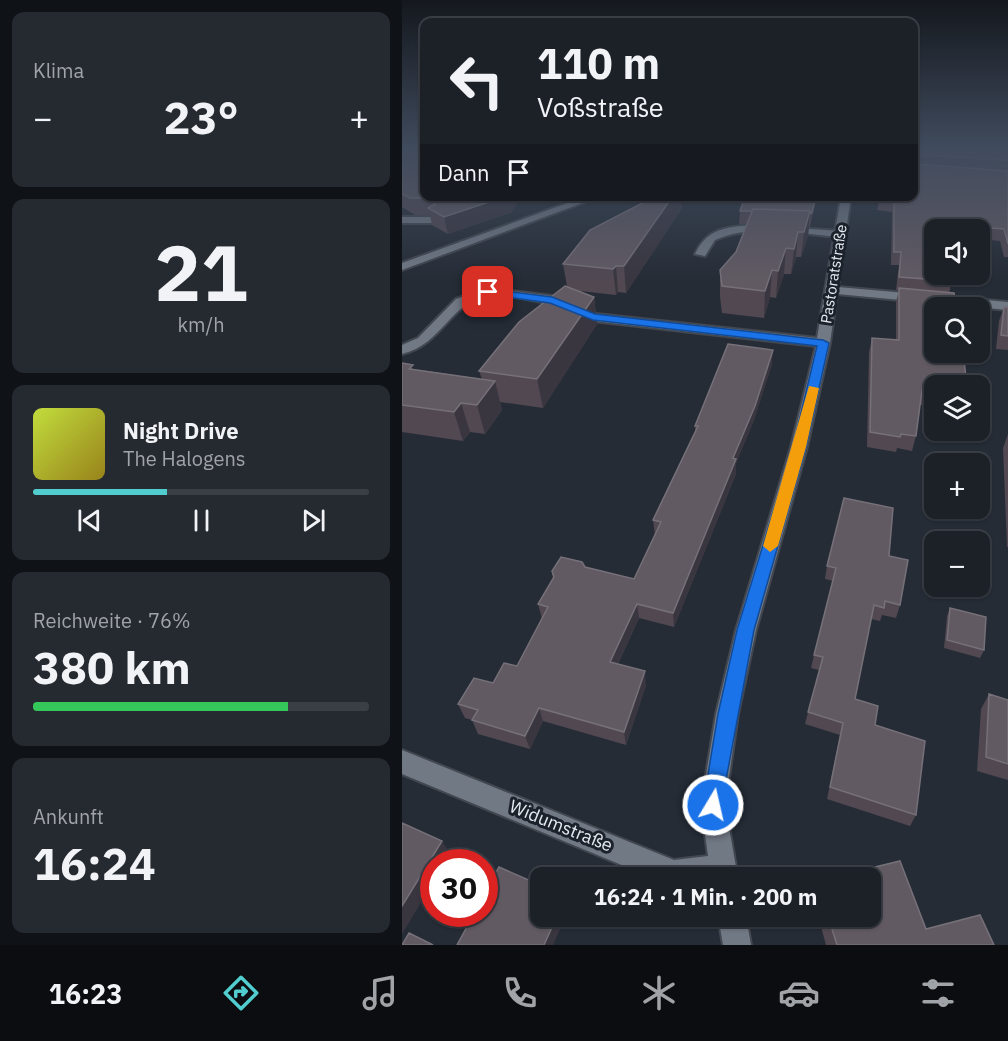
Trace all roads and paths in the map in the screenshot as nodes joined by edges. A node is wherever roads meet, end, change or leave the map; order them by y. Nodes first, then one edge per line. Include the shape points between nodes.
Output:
1 (583, 201) edge
2 (845, 201) edge
3 (402, 220) edge
4 (432, 220) edge
5 (840, 234) junction
6 (701, 254) dead end
7 (402, 267) edge
8 (831, 290) junction
9 (1008, 306) edge
10 (823, 343) junction
11 (402, 350) edge
12 (402, 762) edge
13 (659, 867) edge
14 (723, 867) edge
15 (734, 927) edge
16 (737, 945) edge

1 - 7 street
2 - 5 street, Pastoratstraße
3 - 4 street
5 - 6 street via 742,230 720,233 709,240
5 - 8 street, Pastoratstraße
8 - 9 street
8 - 10 street, Pastoratstraße
10 - 11 street via 593,317 552,300 488,292 460,302 423,341
10 - 14 street, Pastoratstraße via 800,447 746,630 728,714 713,805
12 - 13 street, Widumstraße
15 - 16 street

